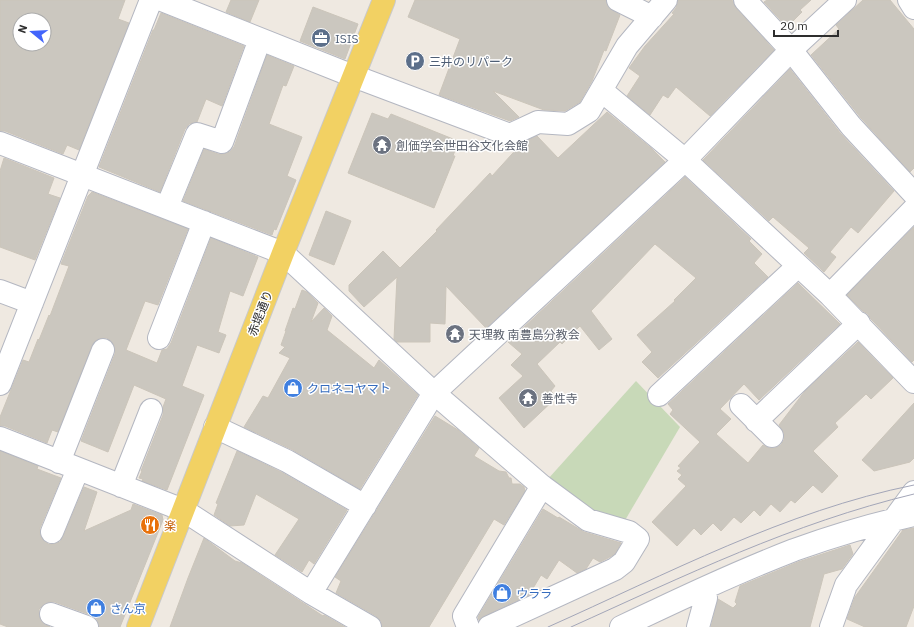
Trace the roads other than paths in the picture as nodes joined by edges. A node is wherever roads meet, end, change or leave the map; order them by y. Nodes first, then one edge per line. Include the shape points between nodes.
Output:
1 (151, 0) edge
2 (162, 0) edge
3 (384, 0) edge
4 (618, 0) edge
5 (666, 0) edge
6 (745, 0) edge
7 (845, 0) edge
8 (909, 0) edge
9 (914, 8) edge
10 (652, 17) junction
11 (260, 39) junction
12 (791, 50) junction
13 (353, 76) junction
14 (602, 91) junction
15 (0, 143) edge
16 (685, 160) junction
17 (82, 174) junction
18 (914, 194) edge
19 (167, 207) junction
20 (914, 209) edge
21 (204, 222) junction
22 (283, 253) junction
23 (798, 266) junction
24 (0, 291) edge
25 (830, 295) junction
26 (32, 303) junction
27 (859, 324) junction
28 (159, 338) dead end
29 (103, 350) dead end
30 (914, 382) edge
31 (0, 384) edge
32 (434, 392) junction
33 (659, 395) dead end
34 (741, 405) dead end
35 (151, 410) dead end
36 (756, 421) junction
37 (215, 427) junction
38 (772, 436) dead end
39 (0, 438) edge
40 (69, 466) junction
41 (121, 486) junction
42 (542, 486) junction
43 (914, 492) edge
44 (365, 506) junction
45 (183, 510) junction
46 (904, 517) edge
47 (52, 532) dead end
48 (705, 588) junction
49 (311, 593) junction
50 (51, 614) dead end
51 (522, 620) edge
52 (86, 627) edge
53 (138, 627) edge
54 (370, 627) edge
55 (468, 627) edge
56 (490, 627) edge
57 (621, 627) edge
58 (698, 627) edge
59 (831, 627) edge

1 - 17 street
2 - 11 street
3 - 13 main road, 赤堤通り
4 - 10 street
5 - 10 street
6 - 12 street
7 - 12 street
8 - 9 street
10 - 14 street via 627,46
11 - 13 street
11 - 19 street via 222,142 197,134
12 - 16 street
12 - 18 street via 851,126
13 - 14 street via 510,135 538,122 568,124 590,111
13 - 22 main road, 赤堤通り
14 - 16 street
15 - 17 street
16 - 23 street
16 - 32 street
17 - 19 street
17 - 26 street
19 - 21 street
20 - 25 street
21 - 22 street
21 - 28 street
22 - 32 street
22 - 37 main road, 赤堤通り
23 - 25 street
23 - 33 street
24 - 26 street
25 - 27 street
26 - 31 street
27 - 30 street
27 - 36 street
29 - 40 street
32 - 42 street
32 - 44 street
34 - 36 street
35 - 41 street
36 - 38 street
37 - 44 street via 287,461
37 - 45 main road, 赤堤通り
39 - 40 street
40 - 41 street
40 - 47 street
41 - 45 street
42 - 51 street via 588,520 629,532 638,539 624,562 615,569
42 - 55 street via 464,616
43 - 46 street
44 - 49 street
45 - 49 street
45 - 53 main road, 赤堤通り
46 - 48 street via 793,550
46 - 59 street via 846,585
48 - 57 street
48 - 58 street via 706,598
49 - 54 street
50 - 52 street
51 - 56 street

